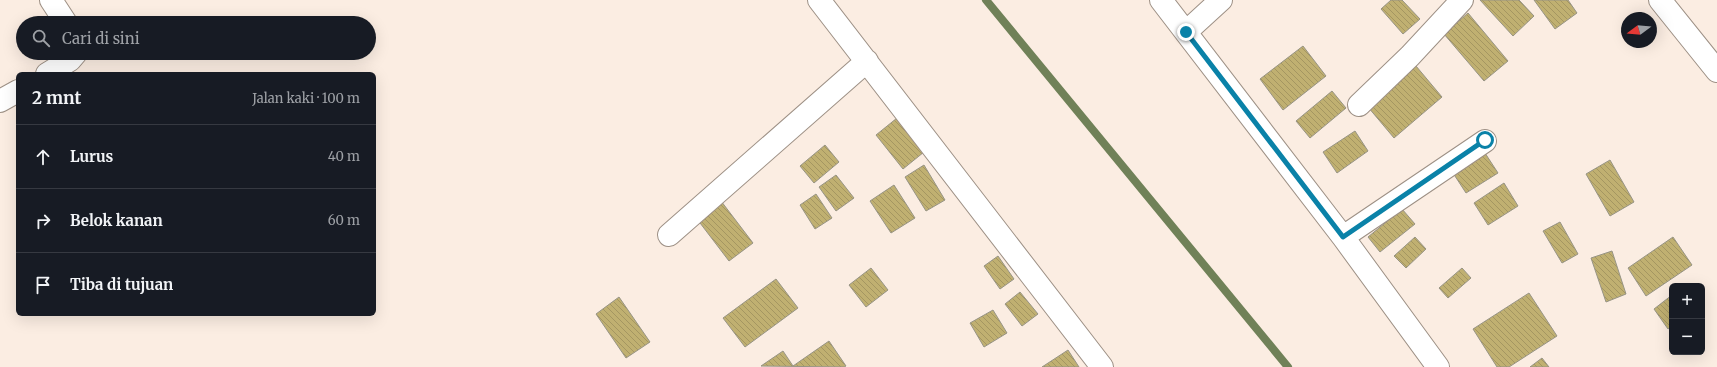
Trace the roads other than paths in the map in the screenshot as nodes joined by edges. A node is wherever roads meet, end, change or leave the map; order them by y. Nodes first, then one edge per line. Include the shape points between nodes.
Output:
1 (51, 0) edge
2 (820, 0) edge
3 (1161, 0) edge
4 (1221, 0) edge
5 (1462, 0) edge
6 (1660, 0) edge
7 (61, 16) edge
8 (1186, 32) junction
9 (70, 60) edge
10 (867, 61) junction
11 (1717, 71) edge
12 (50, 72) edge
13 (16, 92) edge
14 (0, 102) edge
15 (1360, 105) dead end
16 (1485, 140) dead end
17 (669, 235) dead end
18 (1343, 237) junction
19 (1102, 367) edge
20 (1438, 367) edge

1 - 7 street
2 - 10 street
3 - 8 street
4 - 8 street
5 - 15 street
6 - 11 street
8 - 18 street
9 - 12 street
10 - 17 street
10 - 19 street
13 - 14 street
16 - 18 street
18 - 20 street

